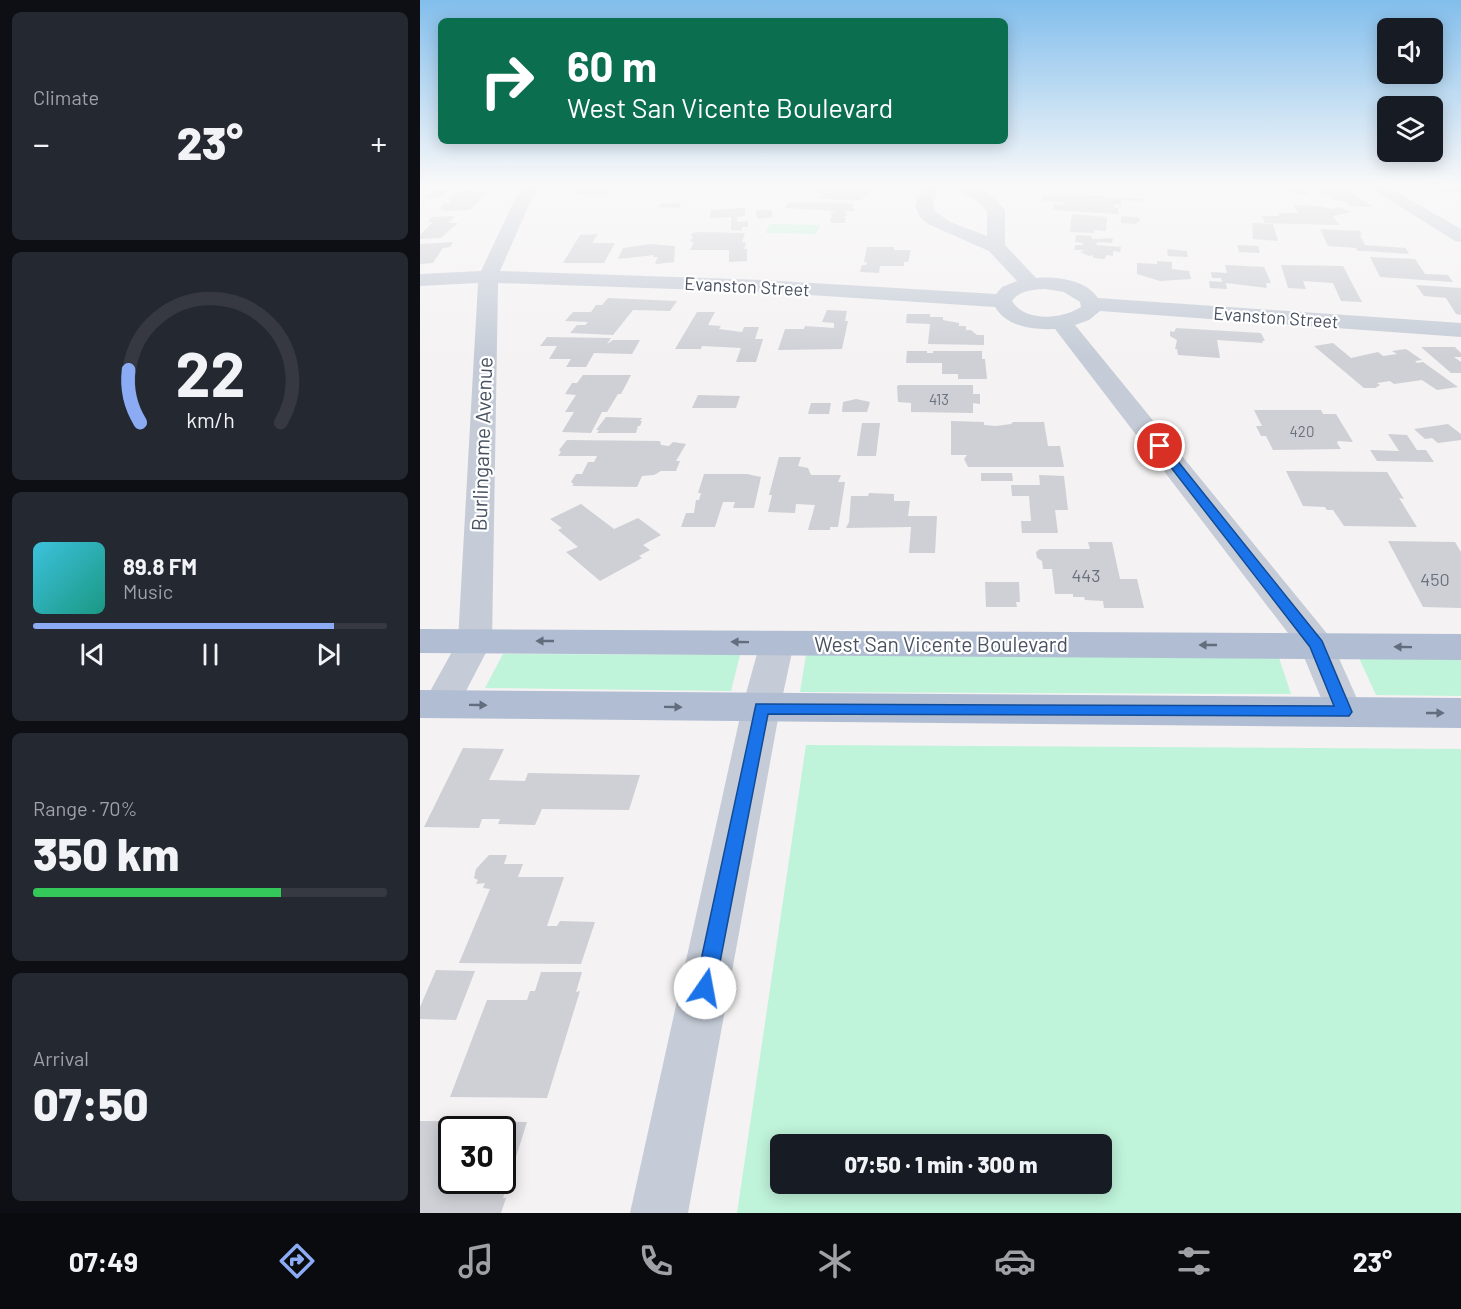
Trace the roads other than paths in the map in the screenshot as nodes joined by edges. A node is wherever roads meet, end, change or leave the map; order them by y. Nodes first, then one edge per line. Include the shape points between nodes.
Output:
1 (503, 244) edge
2 (990, 244) edge
3 (996, 246) joint
4 (488, 277) junction
5 (420, 280) edge
6 (1031, 284) junction
7 (1002, 301) junction
8 (1092, 304) junction
9 (1061, 322) junction
10 (1461, 330) edge
11 (420, 641) edge
12 (475, 641) junction
13 (777, 643) junction
14 (1317, 645) junction
15 (1461, 648) edge
16 (430, 704) edge
17 (761, 708) junction
18 (1344, 712) junction
19 (1461, 713) edge
20 (659, 1213) edge

1 - 4 street, Burlingame Avenue
2 - 3 street
3 - 6 street
4 - 5 street, Evanston Street
4 - 7 street, Evanston Street via 764,286
4 - 12 street, Burlingame Avenue
6 - 7 street via 1010,290
6 - 8 street via 1071,288 1082,292
7 - 9 street via 1020,318
8 - 9 street via 1084,315
8 - 10 street, Evanston Street
9 - 14 street
11 - 12 main road, West San Vicente Boulevard
13 -> 12 main road, West San Vicente Boulevard
12 - 16 street, Burlingame Avenue
14 -> 13 main road, West San Vicente Boulevard
13 - 17 street
15 -> 14 main road, West San Vicente Boulevard
14 - 18 street
16 -> 17 main road
17 - 18 main road
17 - 20 street
18 -> 19 main road

